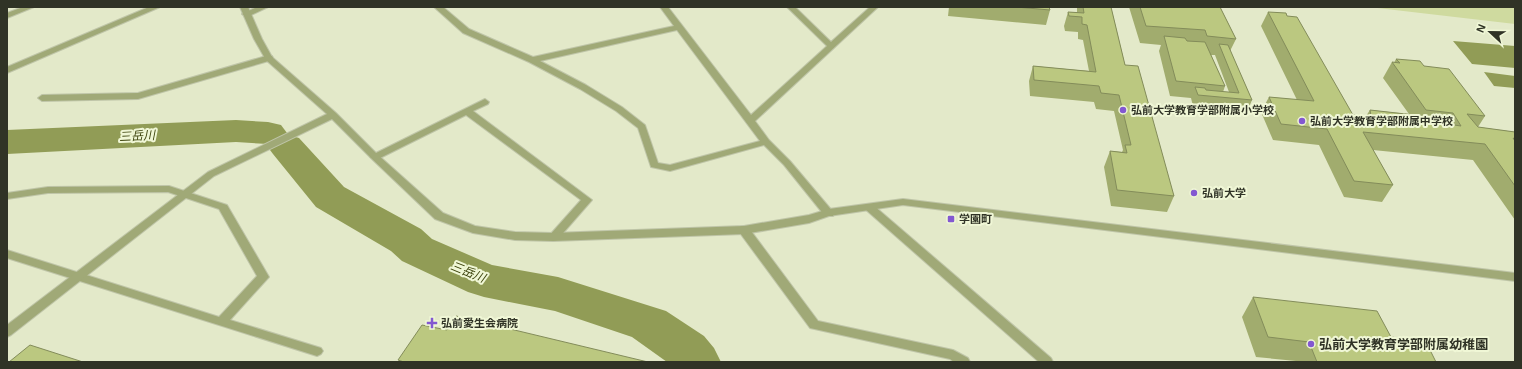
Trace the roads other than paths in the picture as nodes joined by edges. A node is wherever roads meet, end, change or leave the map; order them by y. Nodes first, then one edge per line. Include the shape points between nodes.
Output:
1 (30, 7) edge
2 (156, 7) edge
3 (264, 7) edge
4 (438, 7) edge
5 (664, 7) edge
6 (791, 7) edge
7 (874, 7) edge
8 (245, 10) edge
9 (7, 16) edge
10 (680, 27) junction
11 (831, 46) junction
12 (269, 58) junction
13 (532, 60) junction
14 (7, 70) edge
15 (42, 98) dead end
16 (485, 102) dead end
17 (467, 111) junction
18 (333, 115) junction
19 (751, 120) junction
20 (766, 142) junction
21 (375, 157) junction
22 (183, 195) junction
23 (7, 196) edge
24 (869, 207) junction
25 (829, 213) junction
26 (744, 230) junction
27 (553, 237) junction
28 (7, 254) edge
29 (79, 276) junction
30 (1515, 277) edge
31 (221, 322) junction
32 (7, 332) edge
33 (317, 350) dead end
34 (964, 362) edge
35 (1047, 362) edge

1 - 9 street
2 - 14 street
3 - 8 street
4 - 13 street via 466,31
5 - 10 street
6 - 11 street
7 - 11 street
8 - 12 street
10 - 13 street
10 - 19 street
11 - 19 street
12 - 15 street via 138,96
12 - 18 street
13 - 20 street via 583,87 642,127 654,165 670,168
16 - 17 street
17 - 21 street
17 - 27 street via 587,200
18 - 21 street
18 - 22 street via 211,174
19 - 20 street
20 - 25 street
21 - 27 street via 439,216 472,229 515,236
22 - 23 street via 169,189 48,190
22 - 29 street
22 - 31 street via 223,207 263,277
24 - 25 street
24 - 30 street via 903,202
24 - 35 street
25 - 26 street
26 - 27 street
26 - 34 street via 814,325 953,356
28 - 29 street
29 - 31 street
29 - 32 street
31 - 33 street

